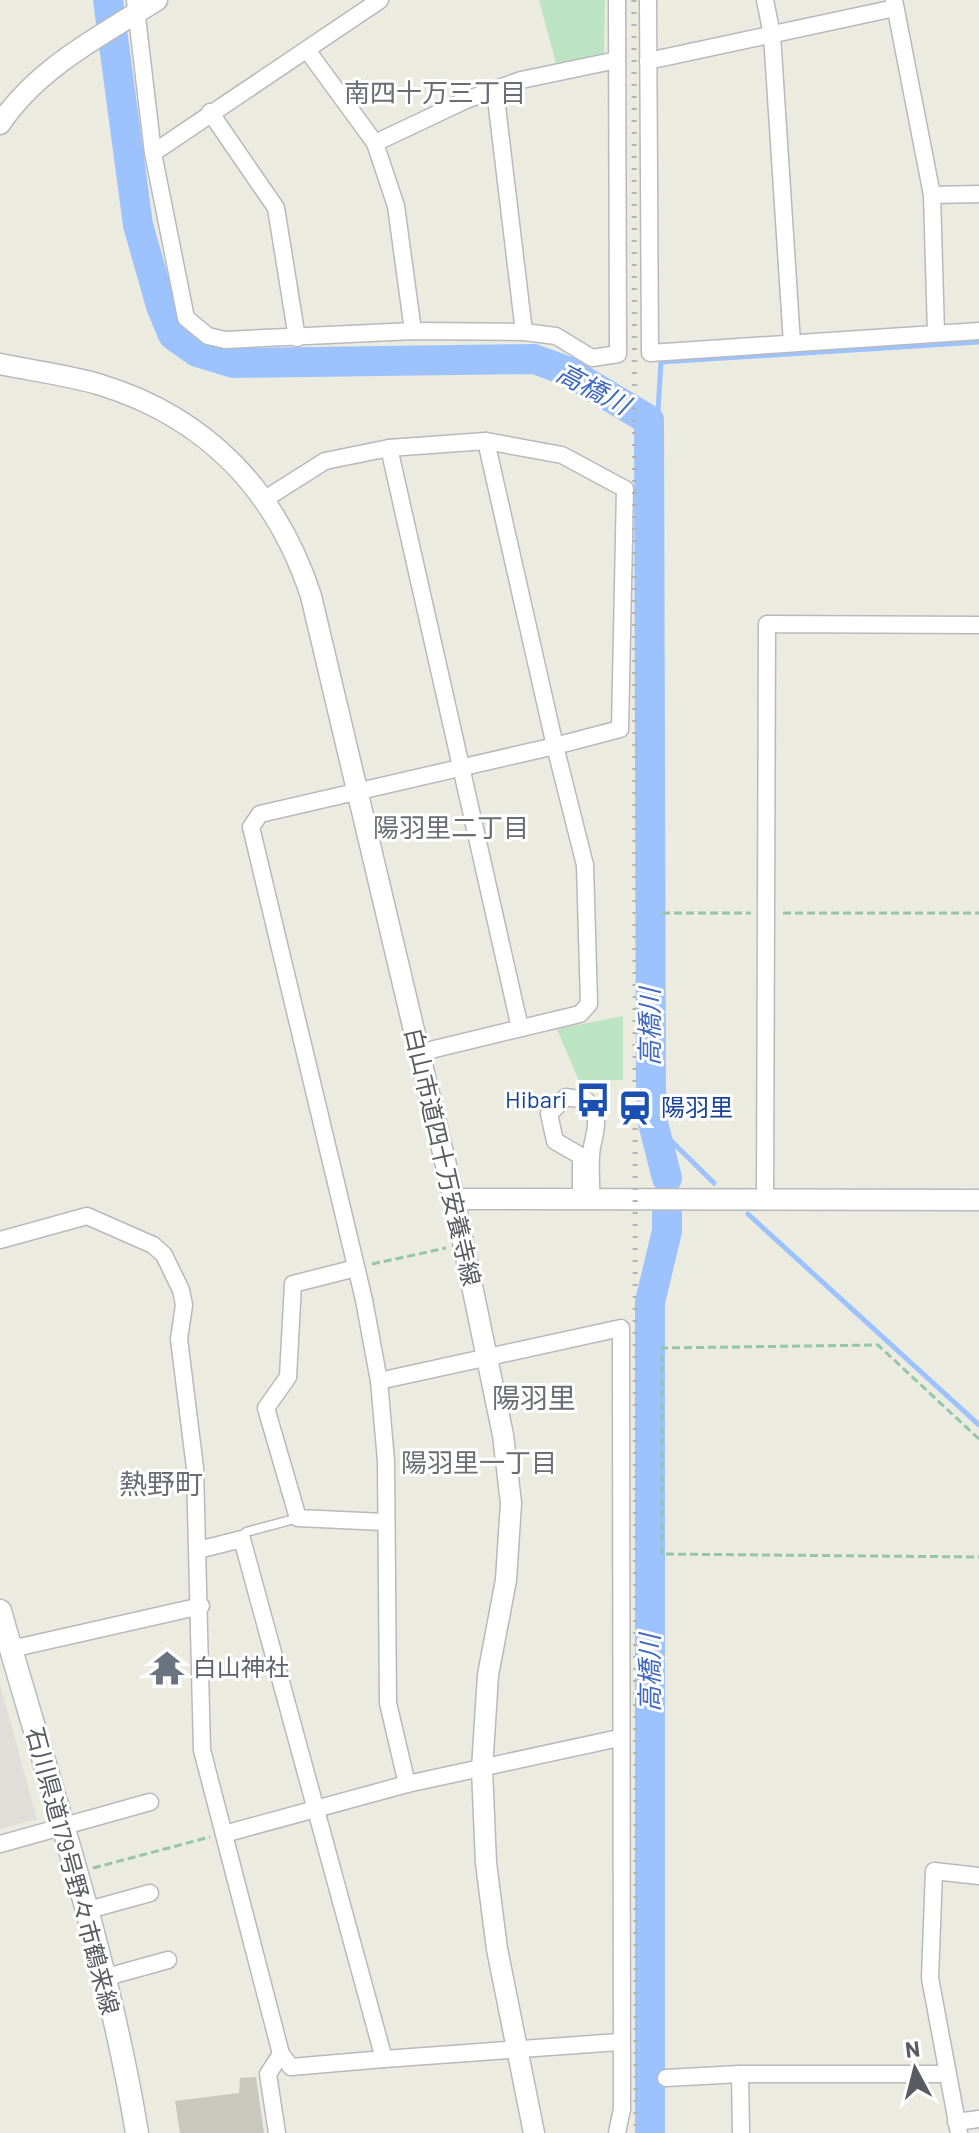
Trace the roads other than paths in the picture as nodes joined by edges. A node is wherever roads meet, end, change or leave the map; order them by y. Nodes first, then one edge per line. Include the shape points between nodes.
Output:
1 (157, 0) edge
2 (380, 0) edge
3 (617, 0) edge
4 (648, 0) edge
5 (765, 0) edge
6 (895, 4) edge
7 (131, 12) edge
8 (772, 35) junction
9 (307, 50) junction
10 (617, 60) junction
11 (648, 61) junction
12 (495, 90) junction
13 (210, 112) junction
14 (0, 124) edge
15 (375, 143) junction
16 (153, 153) junction
17 (979, 194) edge
18 (932, 195) junction
19 (413, 331) junction
20 (979, 331) edge
21 (524, 332) junction
22 (936, 333) junction
23 (297, 338) junction
24 (792, 343) junction
25 (0, 364) edge
26 (486, 441) junction
27 (389, 448) junction
28 (265, 499) junction
29 (979, 625) edge
30 (555, 746) junction
31 (460, 766) junction
32 (355, 790) junction
33 (520, 1028) junction
34 (418, 1053) junction
35 (454, 1199) junction
36 (586, 1200) junction
37 (765, 1200) junction
38 (979, 1200) edge
39 (0, 1240) edge
40 (356, 1268) junction
41 (488, 1358) junction
42 (379, 1381) junction
43 (298, 1518) junction
44 (384, 1522) junction
45 (242, 1539) junction
46 (198, 1550) junction
47 (201, 1606) junction
48 (0, 1611) edge
49 (11, 1649) junction
50 (619, 1738) junction
51 (482, 1769) junction
52 (407, 1784) junction
53 (150, 1802) dead end
54 (316, 1808) junction
55 (62, 1826) junction
56 (224, 1834) junction
57 (0, 1844) edge
58 (979, 1876) edge
59 (150, 1893) dead end
60 (85, 1911) junction
61 (168, 1960) dead end
62 (103, 1978) junction
63 (619, 2042) junction
64 (517, 2050) junction
65 (281, 2054) junction
66 (384, 2059) junction
67 (740, 2074) junction
68 (945, 2074) junction
69 (666, 2078) dead end
70 (979, 2119) edge
71 (957, 2128) edge
72 (137, 2133) edge
73 (277, 2133) edge
74 (534, 2133) edge
75 (617, 2133) edge
76 (741, 2133) edge

1 - 7 street
2 - 9 street
3 - 10 street
4 - 11 street
5 - 8 street
6 - 8 street
6 - 18 street
7 - 14 street via 52,69
7 - 16 street
8 - 11 street
8 - 24 street
9 - 13 street
9 - 15 street
10 - 12 street
10 - 21 street via 618,354 592,358 556,336
11 - 24 street via 650,353
12 - 15 street
12 - 21 street
13 - 16 street
13 - 23 street via 276,208
15 - 19 street via 396,206
16 - 23 street via 186,318 208,336 225,340
17 - 18 street
18 - 22 street
19 - 21 street
19 - 23 street
20 - 22 street
22 - 24 street
25 - 28 street, 白山市道四十万安養寺線 via 99,384 169,414 213,445
26 - 27 street
26 - 30 street
26 - 30 street via 562,455 625,489 620,729
27 - 28 street via 325,461
27 - 31 street
28 - 32 street, 白山市道四十万安養寺線 via 282,524 311,596
29 - 37 street via 767,624
30 - 31 street
30 - 33 street via 585,865 589,1004 580,1014
31 - 32 street
31 - 33 street
32 - 34 street, 白山市道四十万安養寺線
32 - 40 street via 260,814 251,827
33 - 34 street
34 - 35 street, 白山市道四十万安養寺線
35 - 36 street
35 - 41 street, 白山市道四十万安養寺線
36 - 36 street via 581,1156 555,1141 549,1114 566,1097 586,1100 595,1112 598,1133
36 - 37 street
37 - 38 street
39 - 46 street via 87,1216 164,1255 184,1305 179,1339 195,1468
40 - 42 street
40 - 43 street via 293,1284 288,1377 266,1408
41 - 42 street
41 - 50 street via 621,1328
41 - 51 street, 白山市道四十万安養寺線 via 511,1503 506,1580 488,1675
42 - 44 street via 386,1461
43 - 44 street
43 - 45 lane via 246,1532
44 - 52 street via 388,1703
45 - 46 street
45 - 54 street
46 - 47 street
47 - 49 street
47 - 56 street via 202,1750
48 - 49 main road, 石川県道179号野々市鶴来線
49 - 55 main road, 石川県道179号野々市鶴来線
50 - 51 street
50 - 63 street
51 - 52 street
51 - 64 street, 白山市道四十万安養寺線 via 490,1892
52 - 54 street
53 - 55 street
54 - 56 street
54 - 66 street
55 - 57 street
55 - 60 main road, 石川県道179号野々市鶴来線
56 - 65 street
58 - 68 street via 934,1871 930,1978
59 - 60 street
60 - 62 main road, 石川県道179号野々市鶴来線
61 - 62 street
62 - 72 main road, 石川県道179号野々市鶴来線
63 - 64 street
63 - 75 street via 622,2109
64 - 66 street
64 - 74 street, 白山市道四十万安養寺線
65 - 66 street via 291,2067
65 - 73 street via 268,2074
67 - 68 street
67 - 69 street
67 - 76 street
68 - 71 street
70 - 71 street

